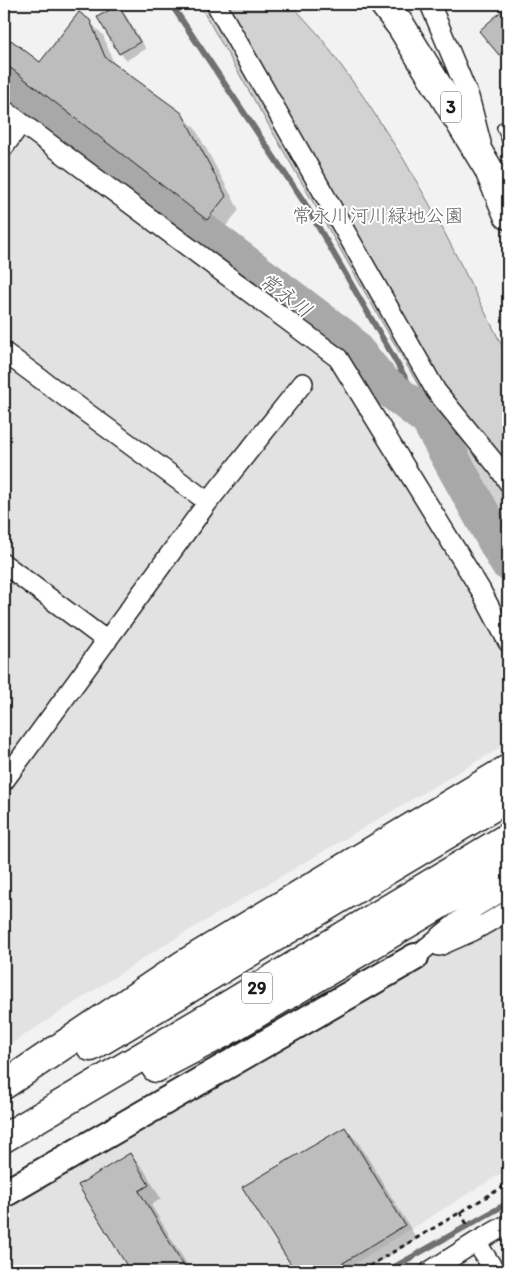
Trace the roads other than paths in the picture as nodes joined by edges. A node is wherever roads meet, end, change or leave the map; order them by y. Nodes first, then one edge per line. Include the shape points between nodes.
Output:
1 (216, 4) edge
2 (384, 4) edge
3 (430, 4) edge
4 (4, 110) edge
5 (21, 123) junction
6 (508, 123) edge
7 (508, 142) edge
8 (4, 147) edge
9 (488, 168) junction
10 (508, 215) edge
11 (4, 352) edge
12 (303, 383) dead end
13 (508, 482) edge
14 (208, 502) junction
15 (4, 564) edge
16 (108, 641) junction
17 (508, 642) edge
18 (508, 769) edge
19 (4, 781) edge
20 (508, 798) edge
21 (508, 837) edge
22 (508, 864) edge
23 (508, 888) edge
24 (508, 911) edge
25 (414, 957) junction
26 (4, 1085) edge
27 (4, 1098) edge
28 (4, 1138) edge
29 (4, 1152) edge
30 (4, 1194) edge
31 (508, 1224) edge
32 (476, 1242) junction
33 (430, 1271) edge
34 (494, 1271) edge

1 - 13 street via 436,391
2 - 9 main road, 3 via 401,26
3 - 9 street via 469,97
4 - 5 street
5 - 8 street
5 - 17 street via 338,358 480,589
6 - 7 lane via 502,128
9 - 10 main road, 3
11 - 14 street
12 - 14 street
14 - 16 street
15 - 16 street
16 - 19 street
18 - 26 main road via 181,966
20 - 27 main road, 29
21 - 28 main road, 29
22 - 29 main road via 225,1032
23 - 25 street via 477,906
24 - 25 street
25 - 30 street
31 - 32 street
32 - 33 street
32 - 34 street

